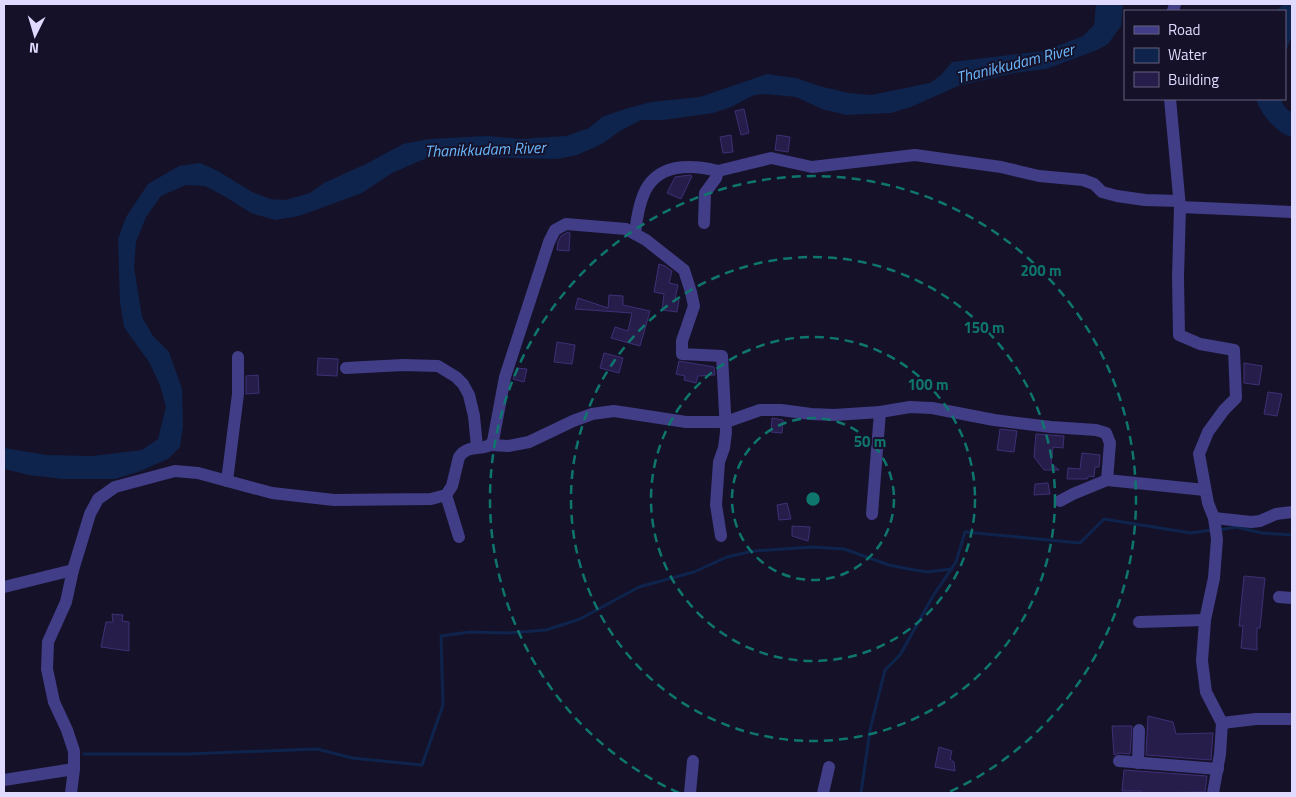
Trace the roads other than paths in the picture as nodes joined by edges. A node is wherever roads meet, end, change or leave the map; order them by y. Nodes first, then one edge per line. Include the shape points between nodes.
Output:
1 (1170, 100) edge
2 (718, 171) junction
3 (1179, 204) junction
4 (1292, 212) edge
5 (704, 223) dead end
6 (635, 234) junction
7 (238, 357) dead end
8 (346, 368) dead end
9 (880, 412) junction
10 (726, 422) junction
11 (491, 446) junction
12 (478, 447) junction
13 (227, 480) junction
14 (1107, 480) junction
15 (1205, 490) junction
16 (446, 495) junction
17 (1060, 501) dead end
18 (1292, 512) edge
19 (872, 514) dead end
20 (1215, 528) junction
21 (721, 536) dead end
22 (459, 537) dead end
23 (73, 570) junction
24 (4, 587) edge
25 (1205, 620) junction
26 (1139, 622) dead end
27 (1292, 720) edge
28 (1222, 723) junction
29 (1139, 730) dead end
30 (693, 761) dead end
31 (1119, 761) dead end
32 (1138, 763) junction
33 (828, 767) dead end
34 (1218, 768) junction
35 (74, 769) junction
36 (4, 780) edge
37 (71, 793) edge
38 (690, 793) edge
39 (822, 793) edge
40 (1213, 793) edge

1 - 3 street
2 - 3 street via 771,158 812,167 915,155 1001,167 1039,176 1083,180 1102,192 1116,196
2 - 5 street via 706,193
2 - 6 street via 692,166 666,169 652,180 641,196
3 - 4 street
3 - 15 street via 1180,336 1200,344 1234,350 1236,398 1208,432 1199,454
6 - 10 street via 684,270 694,306 682,341 682,354 722,356
6 - 11 street via 626,229 592,225 566,224 555,230 511,355
7 - 13 street via 238,394
8 - 12 street via 438,366 456,377 469,396
9 - 10 street via 834,415 760,410
9 - 14 street via 910,407 932,408 994,420 1096,430 1106,433 1110,443
9 - 19 street
10 - 11 street via 686,422 614,411 592,414 529,442
10 - 21 street via 716,484
11 - 12 street
12 - 16 street via 459,457 452,486
13 - 16 street via 272,493 334,500 431,500
13 - 23 street via 176,471 115,487 98,499
14 - 15 street
14 - 17 street
15 - 20 street
16 - 22 street
18 - 20 street
20 - 25 street via 1214,578
23 - 24 street
23 - 35 street via 66,602 48,642 47,669 54,702 74,751
25 - 26 street
25 - 28 street via 1202,661 1206,692
27 - 28 street via 1256,719
28 - 34 street
29 - 32 street
30 - 38 street
31 - 32 street
32 - 34 street
33 - 39 street
34 - 40 street
35 - 36 street
35 - 37 street

